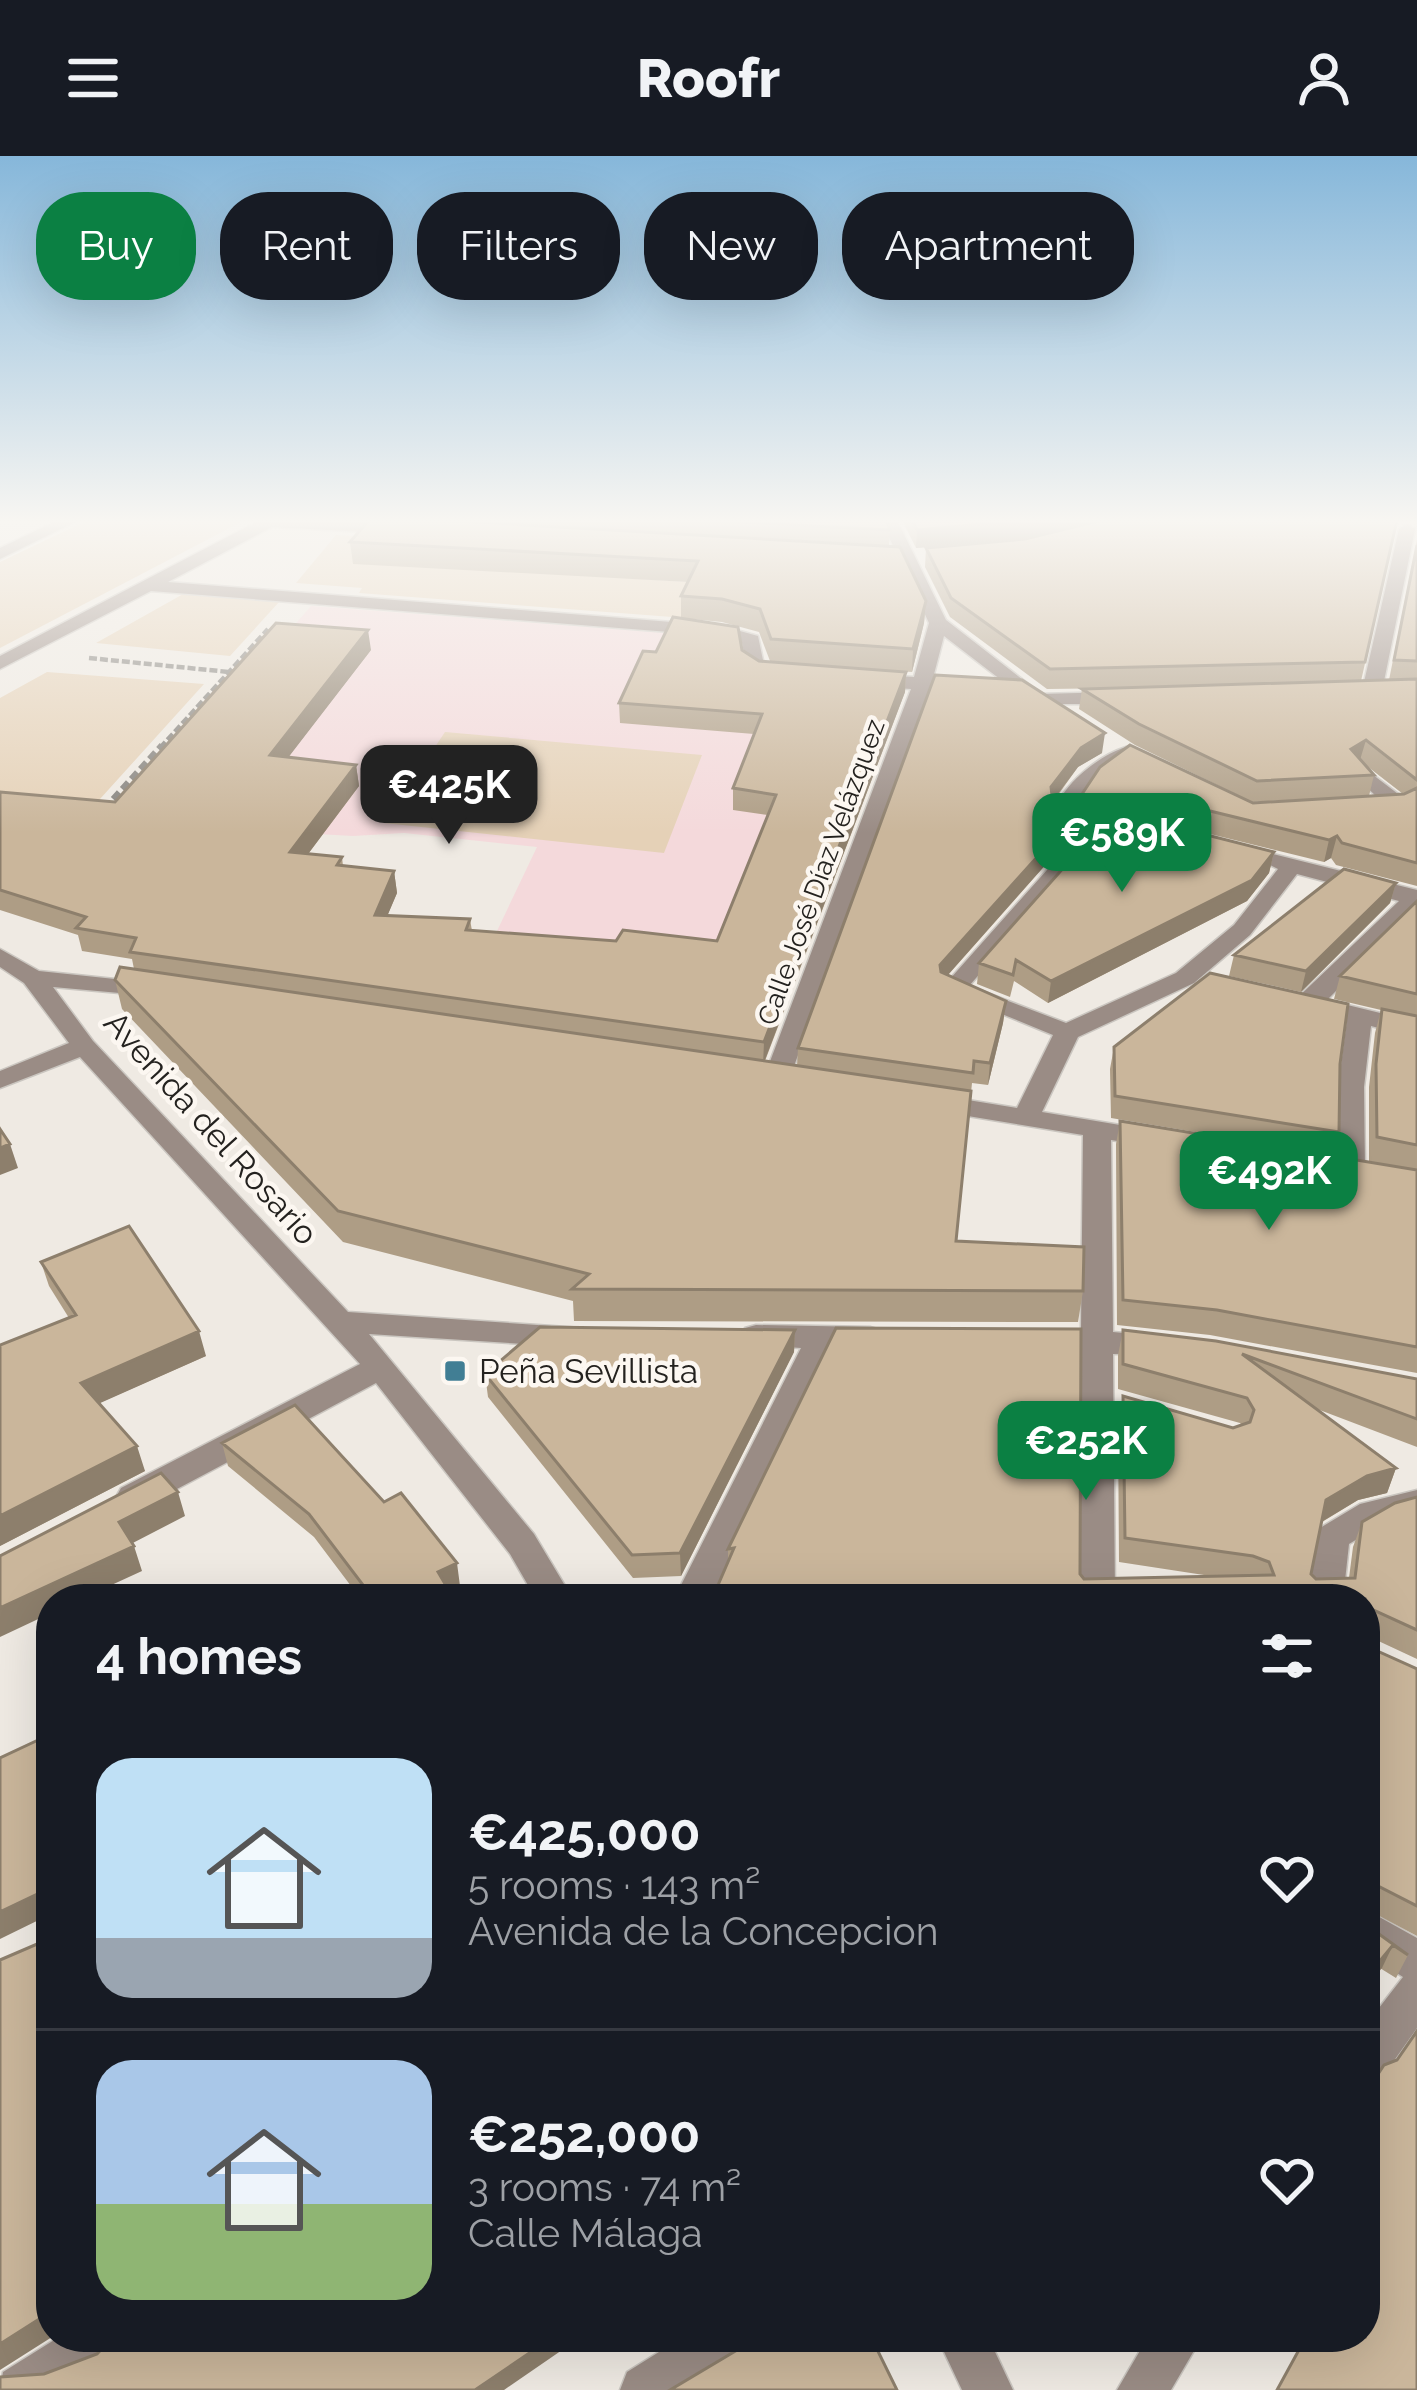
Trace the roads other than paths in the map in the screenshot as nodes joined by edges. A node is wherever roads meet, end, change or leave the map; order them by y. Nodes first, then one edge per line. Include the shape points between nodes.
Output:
1 (72, 624) edge
2 (638, 624) edge
3 (938, 624) edge
4 (940, 624) edge
5 (1385, 624) edge
6 (0, 663) edge
7 (798, 674) edge
8 (845, 678) edge
9 (922, 685) junction
10 (1372, 691) junction
11 (1395, 691) edge
12 (1348, 692) edge
13 (1032, 695) junction
14 (1134, 698) edge
15 (1074, 721) edge
16 (1127, 753) edge
17 (1360, 771) edge
18 (1407, 803) edge
19 (1355, 807) edge
20 (1246, 854) edge
21 (1292, 866) junction
22 (1416, 897) edge
23 (0, 956) edge
24 (34, 978) junction
25 (1185, 978) junction
26 (1227, 986) edge
27 (172, 992) edge
28 (1360, 1016) junction
29 (1417, 1030) edge
30 (1067, 1032) junction
31 (84, 1046) junction
32 (0, 1080) edge
33 (776, 1080) edge
34 (913, 1100) edge
35 (1027, 1116) junction
36 (1097, 1129) junction
37 (1189, 1144) edge
38 (1350, 1170) edge
39 (341, 1322) junction
40 (718, 1335) edge
41 (608, 1336) edge
42 (822, 1337) junction
43 (894, 1339) edge
44 (1099, 1339) junction
45 (1005, 1340) edge
46 (1188, 1348) edge
47 (382, 1367) junction
48 (1417, 1502) edge
49 (106, 1511) edge
50 (546, 1584) edge
51 (699, 1584) edge
52 (1105, 1584) edge
53 (1327, 1584) edge
54 (1380, 1939) edge
55 (1417, 1962) edge
56 (1417, 1992) edge
57 (1380, 2043) edge
58 (80, 2352) edge
59 (705, 2352) edge
60 (969, 2352) edge
61 (1167, 2352) edge
62 (20, 2390) edge
63 (646, 2390) edge
64 (988, 2390) edge
65 (1142, 2390) edge

1 - 6 street
2 - 7 street via 722,631 751,640 755,669
3 - 9 street, Calle José Díaz Velázquez
4 - 13 street
5 - 10 street
8 - 9 street
9 - 13 street
9 - 33 street, Calle José Díaz Velázquez
10 - 11 street
10 - 12 street
13 - 14 street
13 - 15 street
16 - 30 street via 1089,774 1063,809 1062,824 1106,830 952,988
17 - 18 street
18 - 19 street
20 - 21 street
21 - 22 street
21 - 25 street via 1242,930
22 - 28 street via 1300,1001
23 - 24 street
24 - 27 street
24 - 31 street, Avenida del Rosario
25 - 26 street
25 - 30 street
28 - 29 street
28 - 38 street
30 - 35 street
31 - 32 street
31 - 39 street, Avenida del Rosario
34 - 35 street
35 - 36 street
36 - 37 street
36 - 44 street
39 - 41 street
39 - 47 street, Avenida del Rosario
40 - 42 street
42 - 43 street
42 - 51 street
44 - 45 street
44 - 46 street
44 - 52 street via 1109,1402
47 - 49 street
47 - 50 street, Avenida del Rosario
48 - 53 street via 1394,1504 1332,1538
54 - 55 street
56 - 57 street
58 - 62 street
59 - 63 street
60 - 64 street
61 - 65 street

